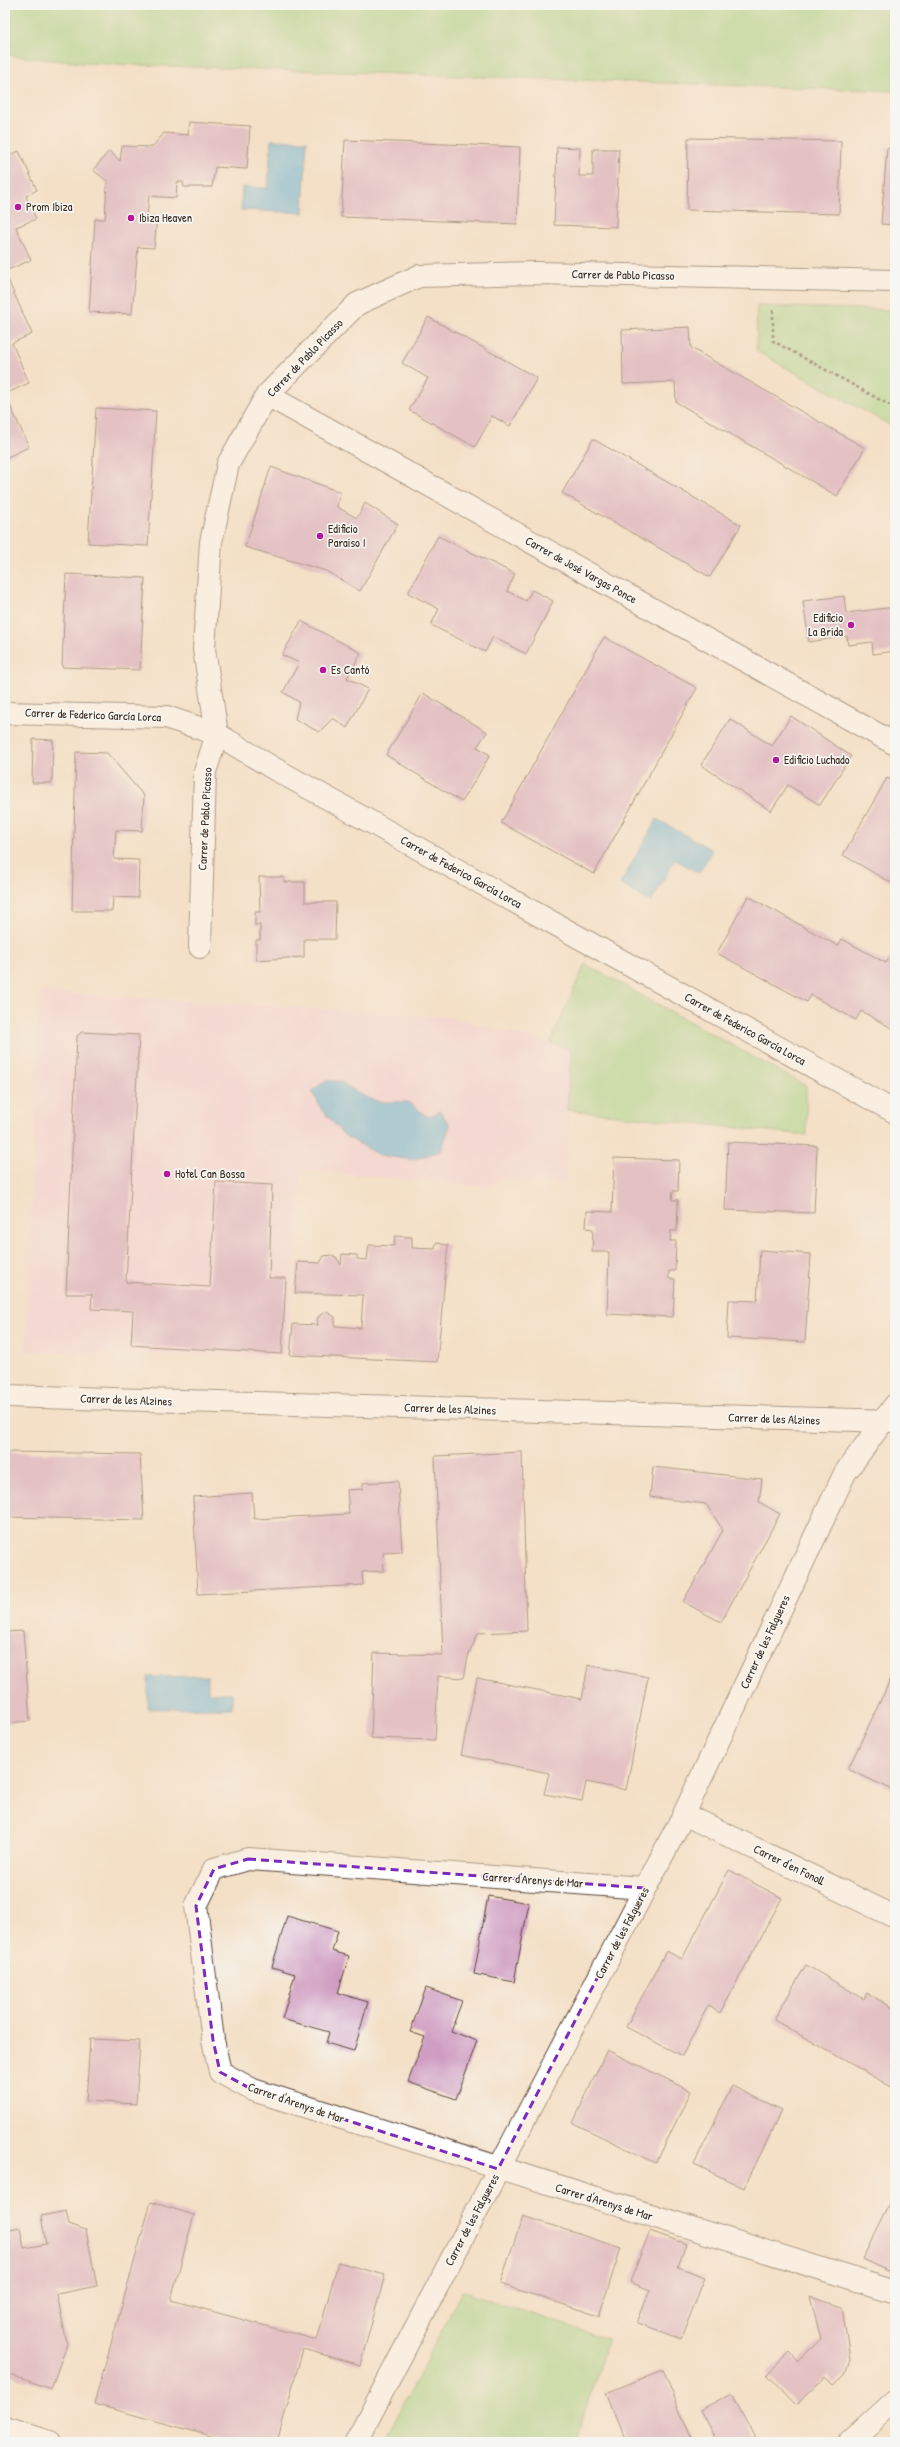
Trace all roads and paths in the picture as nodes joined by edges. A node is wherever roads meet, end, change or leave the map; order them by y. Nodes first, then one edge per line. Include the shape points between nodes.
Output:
1 (773, 278) junction
2 (895, 281) edge
3 (267, 396) junction
4 (895, 408) edge
5 (5, 713) edge
6 (217, 734) junction
7 (895, 744) edge
8 (200, 947) dead end
9 (895, 1112) edge
10 (5, 1396) edge
11 (891, 1416) edge
12 (684, 1814) junction
13 (644, 1888) junction
14 (895, 1917) edge
15 (498, 2169) junction
16 (895, 2292) edge
17 (895, 2401) edge
18 (5, 2428) edge
19 (50, 2442) edge
20 (356, 2442) edge
21 (850, 2442) edge

1 - 2 street, Carrer de Pablo Picasso
1 - 3 street, Carrer de Pablo Picasso via 537,273 419,276 357,304
1 - 4 path via 773,341
3 - 6 street, Carrer de Pablo Picasso via 228,464 211,542 204,648
3 - 7 street, Carrer de José Vargas Ponce
5 - 6 street, Carrer de Federico García Lorca via 166,717
6 - 8 street, Carrer de Pablo Picasso via 205,772
6 - 9 street, Carrer de Federico García Lorca via 273,768
10 - 11 street, Carrer de les Alzines
11 - 12 street, Carrer de les Falgueres via 846,1473
12 - 13 street, Carrer de les Falgueres
12 - 14 street, Carrer d'en Fonoll
13 - 15 street, Carrer de les Falgueres
13 - 15 street, Carrer d'Arenys de Mar via 248,1859 214,1869 196,1906 213,2040 220,2072 253,2090
15 - 16 street, Carrer d'Arenys de Mar
15 - 20 street, Carrer de les Falgueres
17 - 21 street
18 - 19 street

